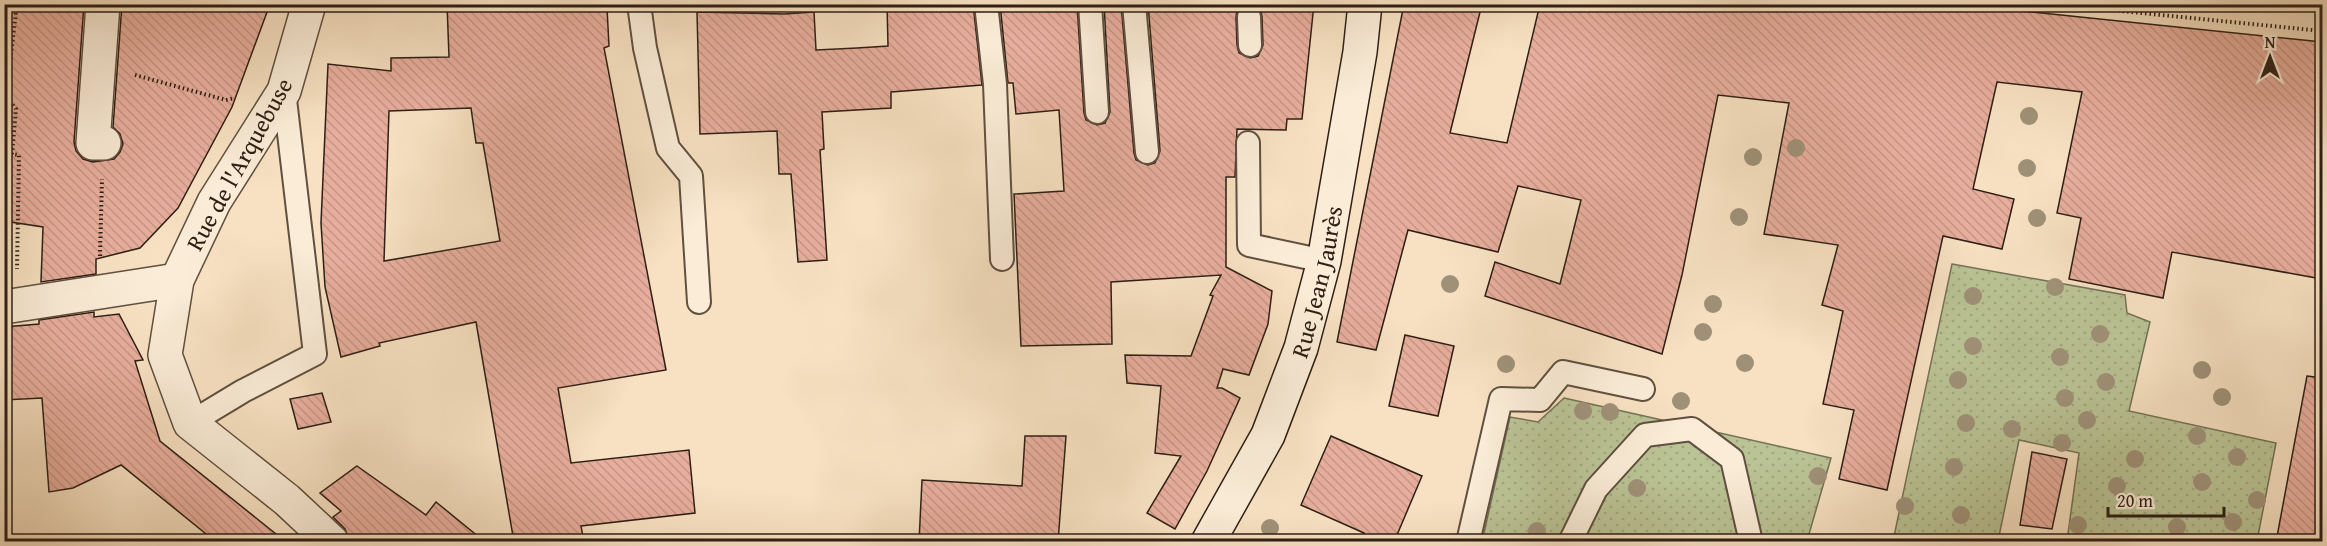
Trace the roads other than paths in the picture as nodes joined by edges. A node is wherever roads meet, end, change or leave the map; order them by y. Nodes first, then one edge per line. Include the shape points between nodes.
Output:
1 (103, 4) edge
2 (309, 4) edge
3 (639, 4) edge
4 (986, 4) edge
5 (1090, 4) edge
6 (1134, 4) edge
7 (1365, 4) edge
8 (1249, 17) dead end
9 (1250, 45) dead end
10 (284, 91) junction
11 (1097, 112) dead end
12 (104, 143) road end
13 (1248, 143) dead end
14 (1147, 152) dead end
15 (1002, 259) dead end
16 (1324, 261) junction
17 (177, 280) junction
18 (699, 302) dead end
19 (11, 306) edge
20 (1644, 389) dead end
21 (190, 423) junction
22 (332, 542) edge
23 (1208, 542) edge
24 (1468, 542) edge
25 (1570, 542) edge
26 (1751, 542) edge

1 - 12 street via 93,143
2 - 10 street, Rue de l'Arquebuse
3 - 18 lane via 668,148 691,176
4 - 15 lane via 995,84
5 - 11 lane
6 - 14 lane
7 - 16 street, Rue Jean Jaurès
8 - 9 lane
10 - 17 street, Rue de l'Arquebuse via 214,202
10 - 21 lane via 315,354
13 - 16 lane via 1249,244
16 - 23 street, Rue Jean Jaurès via 1301,348 1268,435
17 - 19 street
17 - 21 street, Rue de l'Arquebuse via 165,356
20 - 24 lane via 1563,372 1540,400 1501,399
21 - 22 street
25 - 26 lane via 1596,489 1645,435 1692,429 1732,459

